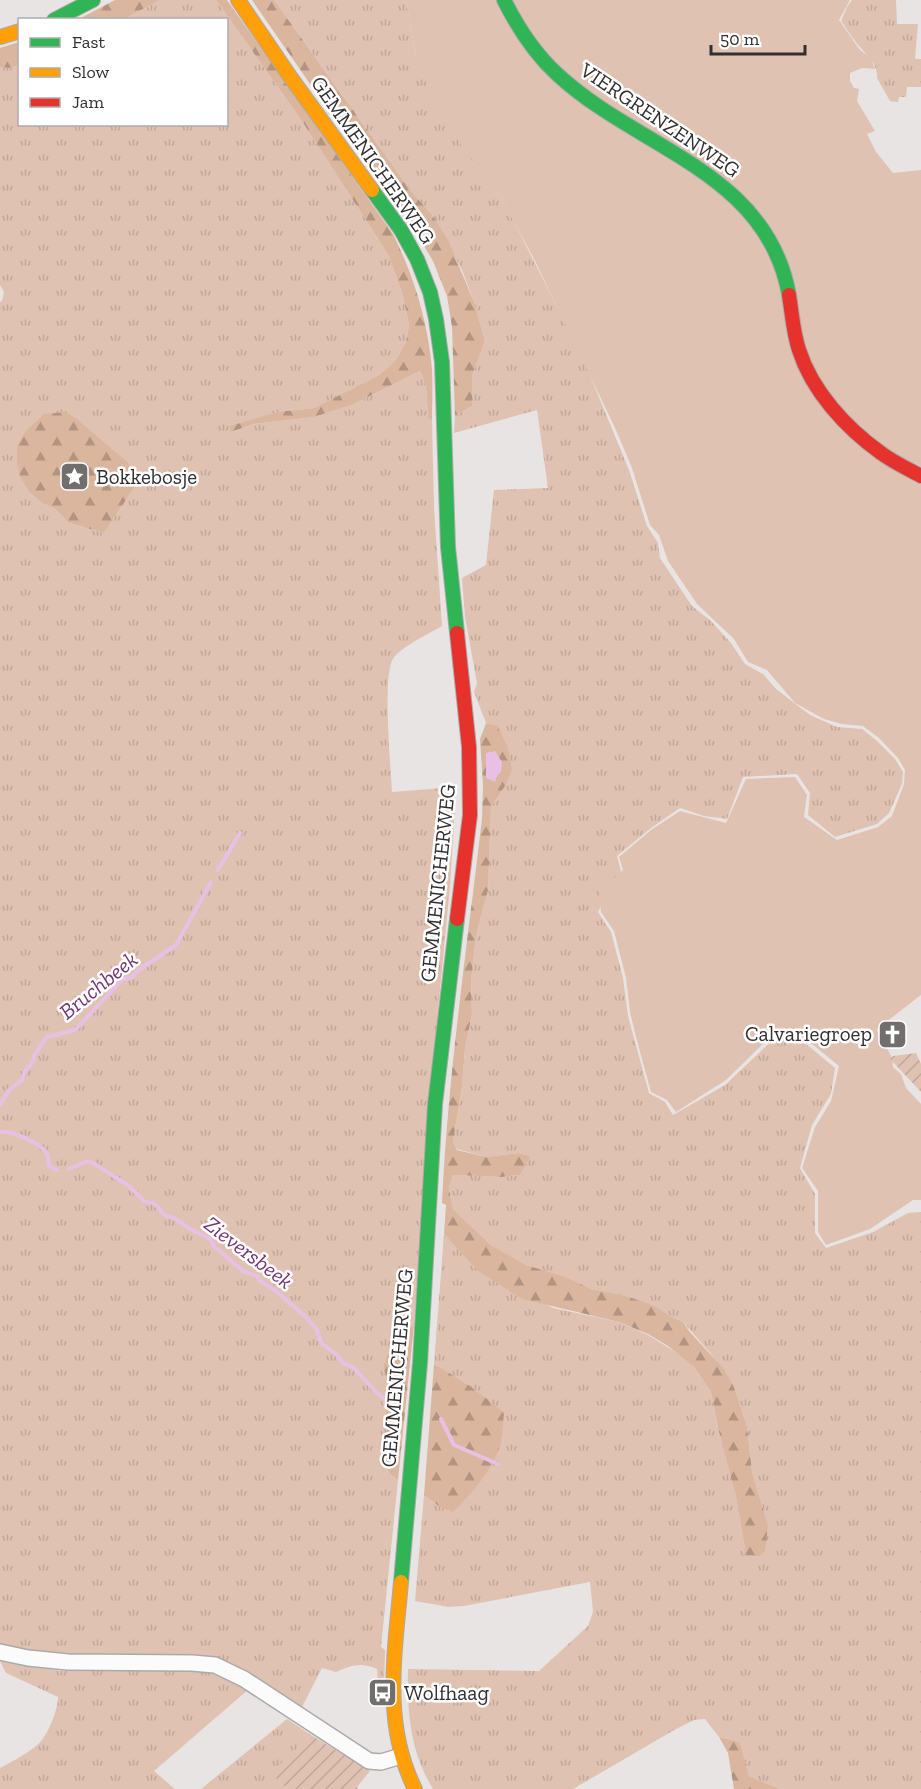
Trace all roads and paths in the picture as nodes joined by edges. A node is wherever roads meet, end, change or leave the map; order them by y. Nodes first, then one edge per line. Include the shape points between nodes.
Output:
1 (93, 0) edge
2 (238, 0) edge
3 (504, 0) edge
4 (58, 18) edge
5 (18, 32) edge
6 (0, 37) edge
7 (921, 476) edge
8 (0, 1652) edge
9 (401, 1756) junction
10 (415, 1789) edge

1 - 4 main road
2 - 9 main road, GEMMENICHERWEG via 401,230 430,292 442,362 448,547 471,787 435,1104 420,1363 393,1675 393,1720
3 - 7 main road, VIERGRENZENWEG via 525,40 552,72 717,181 744,205 781,266 798,349 813,378 865,441
5 - 6 main road
8 - 9 street via 68,1662 215,1665 244,1679 369,1761
9 - 10 main road, GEMMENICHERWEG

